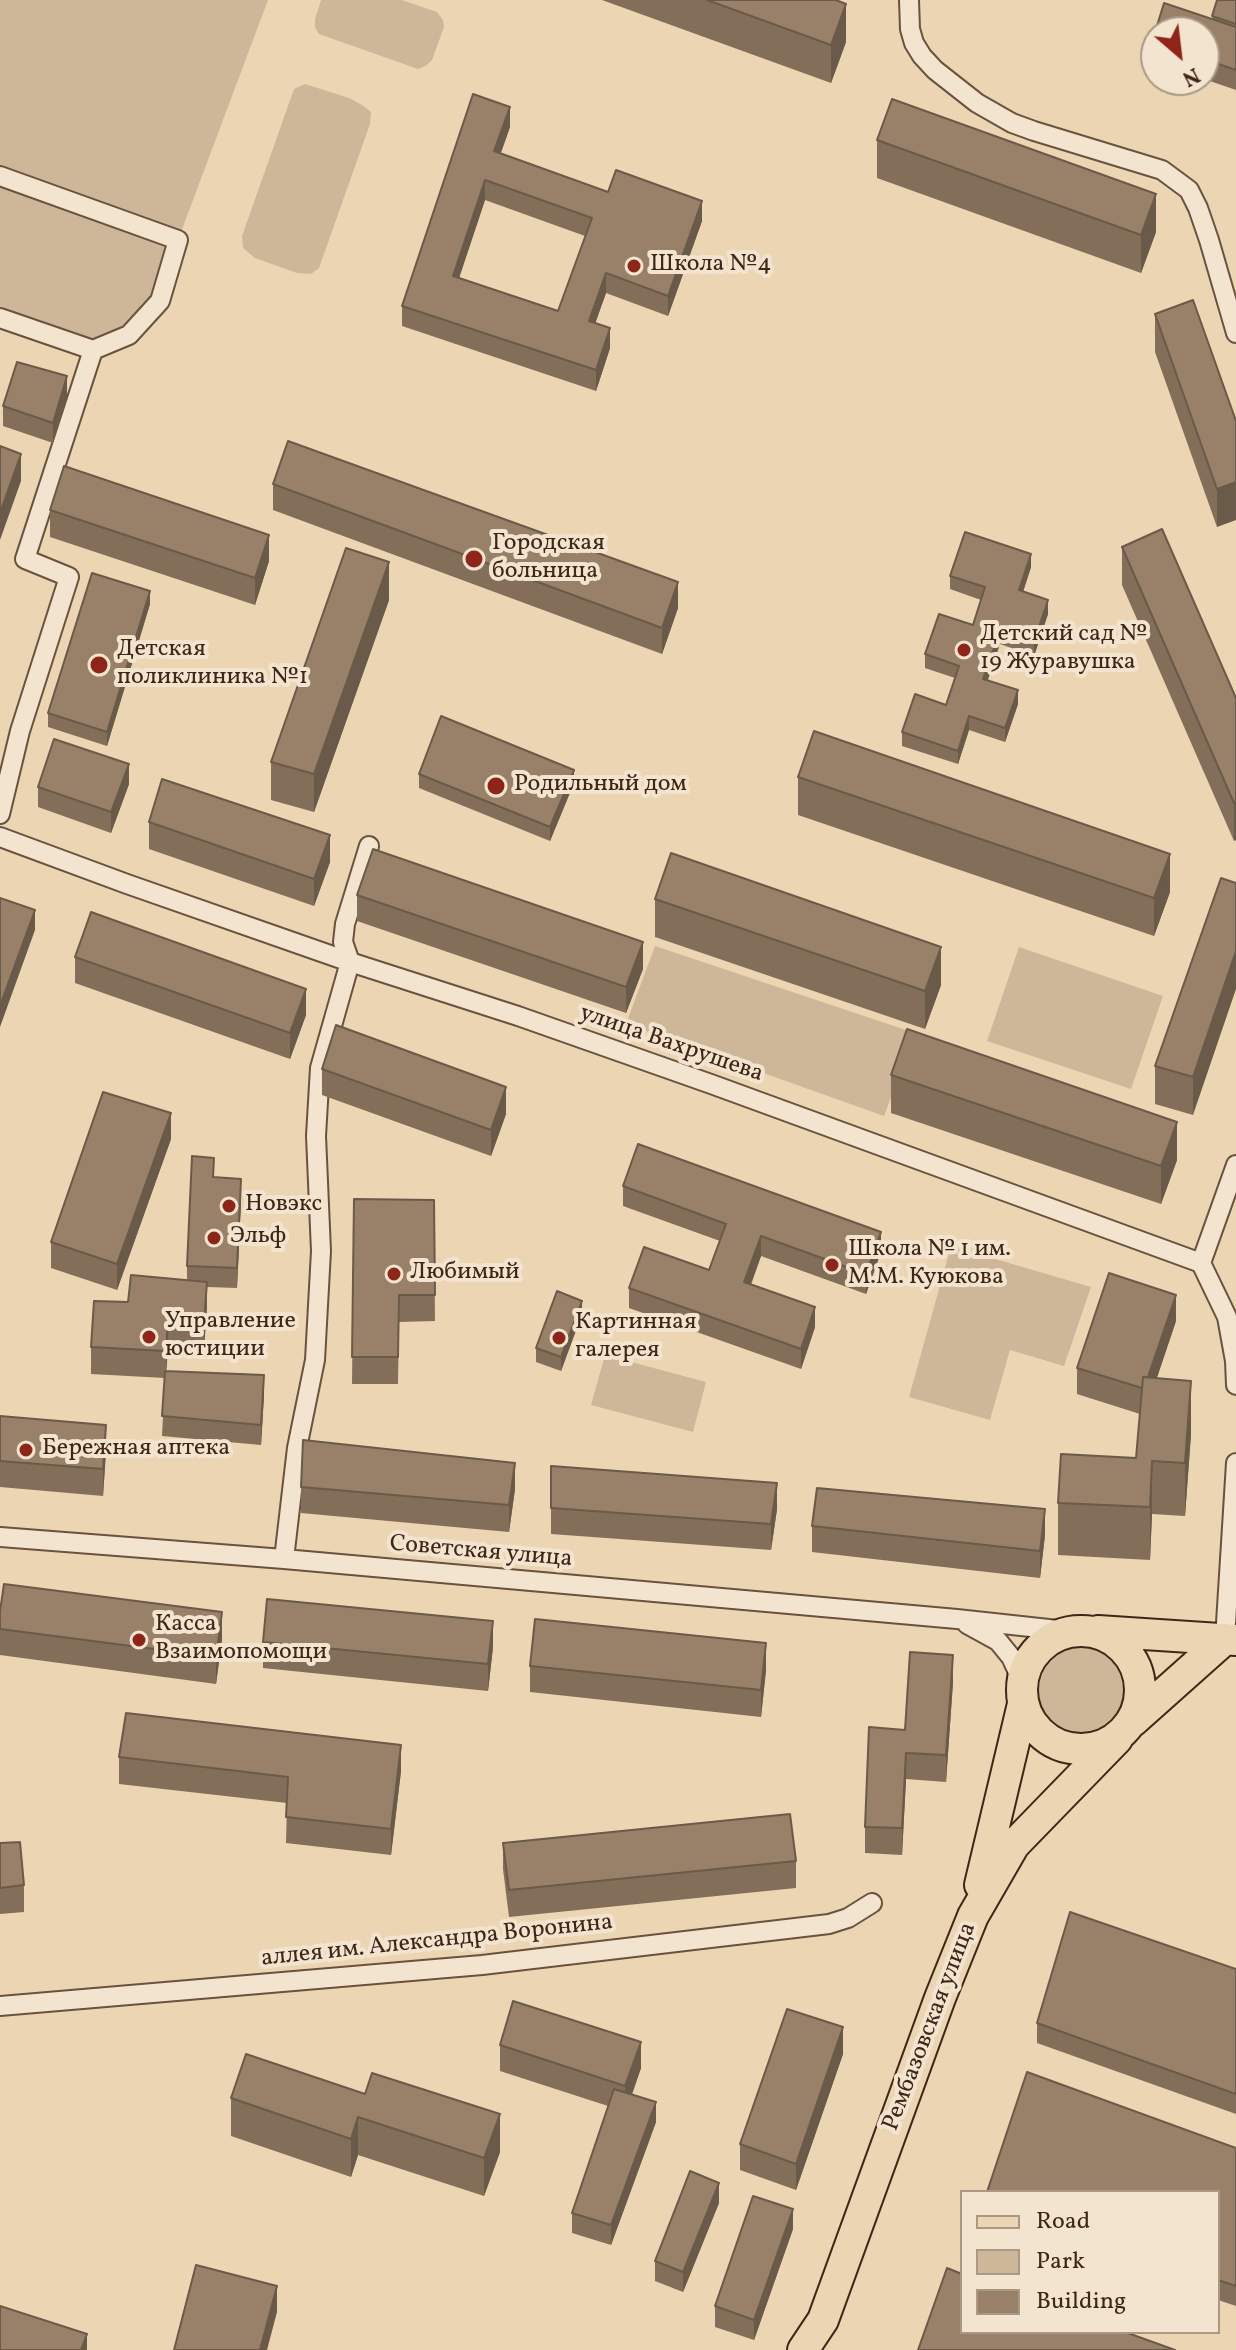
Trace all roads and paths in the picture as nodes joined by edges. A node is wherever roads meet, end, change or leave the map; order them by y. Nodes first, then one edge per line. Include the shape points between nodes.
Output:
1 (909, 0) edge
2 (0, 176) edge
3 (0, 318) edge
4 (1236, 333) edge
5 (93, 350) junction
6 (0, 814) edge
7 (0, 837) edge
8 (369, 846) dead end
9 (350, 962) junction
10 (1236, 1165) edge
11 (1201, 1263) junction
12 (1236, 1385) edge
13 (1236, 1463) edge
14 (0, 1537) edge
15 (284, 1559) junction
16 (957, 1619) junction
17 (1079, 1631) junction
18 (1231, 1639) edge
19 (1022, 1692) junction
20 (1125, 1730) junction
21 (872, 1903) dead end
22 (973, 1916) junction
23 (0, 2006) edge
24 (803, 2350) edge

1 - 4 street via 910,29 922,56 977,103 1034,131 1162,170 1189,190
2 - 5 street via 178,240 160,301 129,335
3 - 5 street
5 - 6 street via 25,559 69,577
7 - 9 street, улица Вахрушева
8 - 9 street via 345,924 343,942
9 - 11 street, улица Вахрушева via 682,1073
9 - 15 street via 320,1068 316,1136 321,1251 315,1360 297,1448
10 - 11 street
11 - 12 street via 1227,1317
13 - 18 street
14 - 15 street, Советская улица
15 - 16 street, Советская улица
16 - 17 street, Советская улица
16 - 19 street via 998,1641 1011,1657
17 - 18 main road
17 - 19 main road via 1046,1642 1030,1659
17 - 20 main road via 1113,1638 1130,1654 1140,1676 1141,1699
18 - 20 main road, Рембазовская улица
19 - 20 main road via 1033,1726 1050,1741 1072,1749 1096,1748
19 - 22 main road
20 - 22 main road, Рембазовская улица via 1014,1845
21 - 23 street, аллея им. Александра Воронина via 829,1924 498,1963
22 - 24 main road, Рембазовская улица via 823,2320

